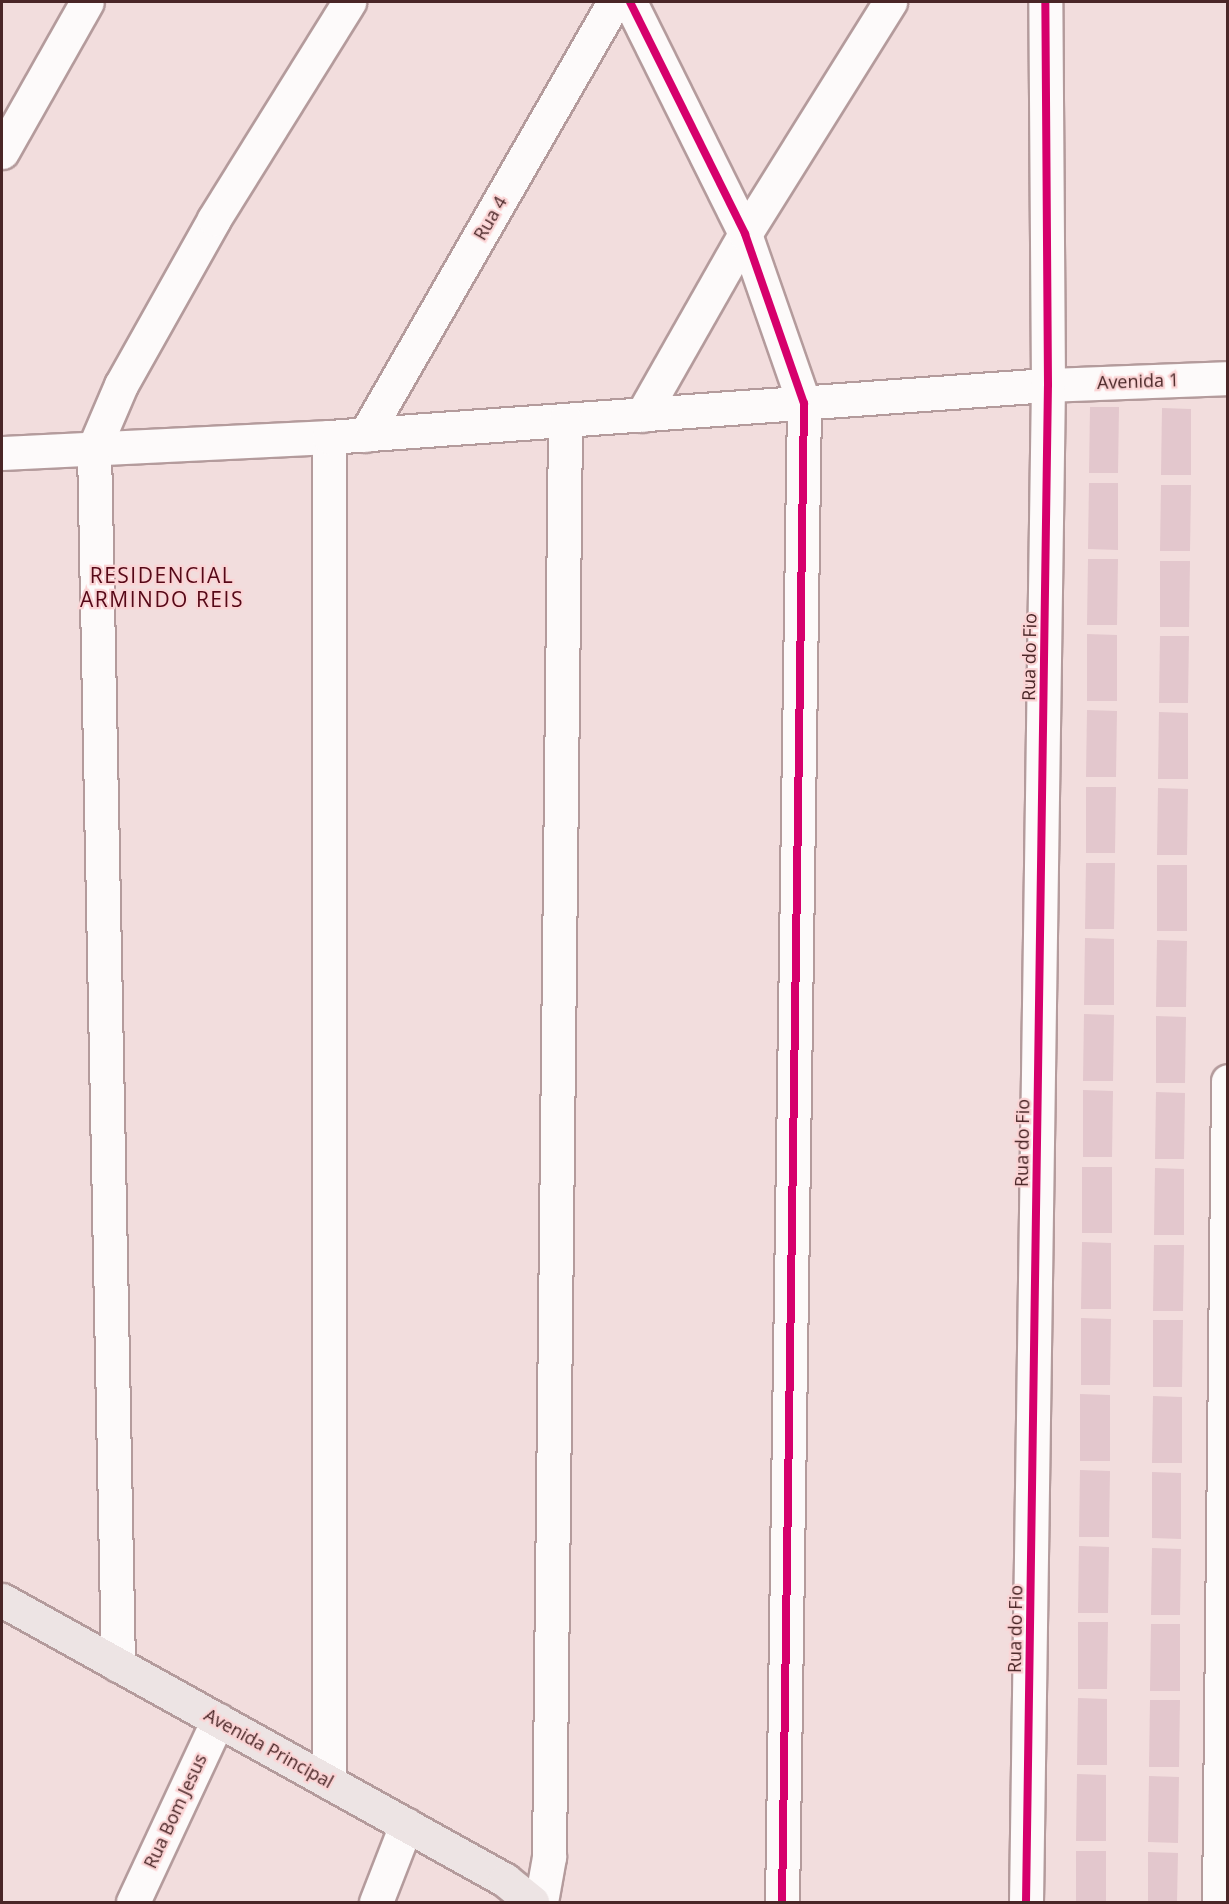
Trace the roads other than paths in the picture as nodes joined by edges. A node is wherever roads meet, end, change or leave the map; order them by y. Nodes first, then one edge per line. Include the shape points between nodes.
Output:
1 (87, 2) edge
2 (349, 2) edge
3 (614, 2) edge
4 (630, 2) edge
5 (890, 2) edge
6 (1045, 2) edge
7 (2, 152) edge
8 (745, 234) junction
9 (1227, 378) edge
10 (1048, 385) junction
11 (804, 403) junction
12 (642, 415) junction
13 (565, 420) junction
14 (366, 435) junction
15 (329, 437) junction
16 (94, 448) junction
17 (2, 453) edge
18 (1227, 1081) edge
19 (2, 1601) edge
20 (118, 1665) junction
21 (218, 1720) junction
22 (329, 1782) junction
23 (406, 1825) junction
24 (133, 1902) edge
25 (376, 1902) edge
26 (532, 1902) edge
27 (541, 1902) edge
28 (782, 1902) edge
29 (1026, 1902) edge
30 (1219, 1902) edge

1 - 7 street
2 - 16 street via 214,219 121,385
3 - 14 street, Rua 4
4 - 8 street
5 - 8 street
6 - 10 street, Rua do Fio
8 - 11 street
8 - 12 street
9 - 10 street, Avenida 1
10 - 11 street, Avenida 1
10 - 29 street, Rua do Fio
11 - 12 street, Avenida 1
11 - 28 street
12 - 13 street, Avenida 1
13 - 14 street, Avenida 1
13 - 27 street via 549,1857
14 - 15 street, Avenida 1
15 - 16 street, Avenida 1
15 - 22 street
16 - 17 street, Avenida 1
16 - 20 street
18 - 30 street
19 - 20 main road, Avenida Principal
20 - 21 main road, Avenida Principal
21 - 22 main road, Avenida Principal
21 - 24 street, Rua Bom Jesus
22 - 23 main road, Avenida Principal
23 - 25 street
23 - 26 main road, Avenida Principal via 505,1880

